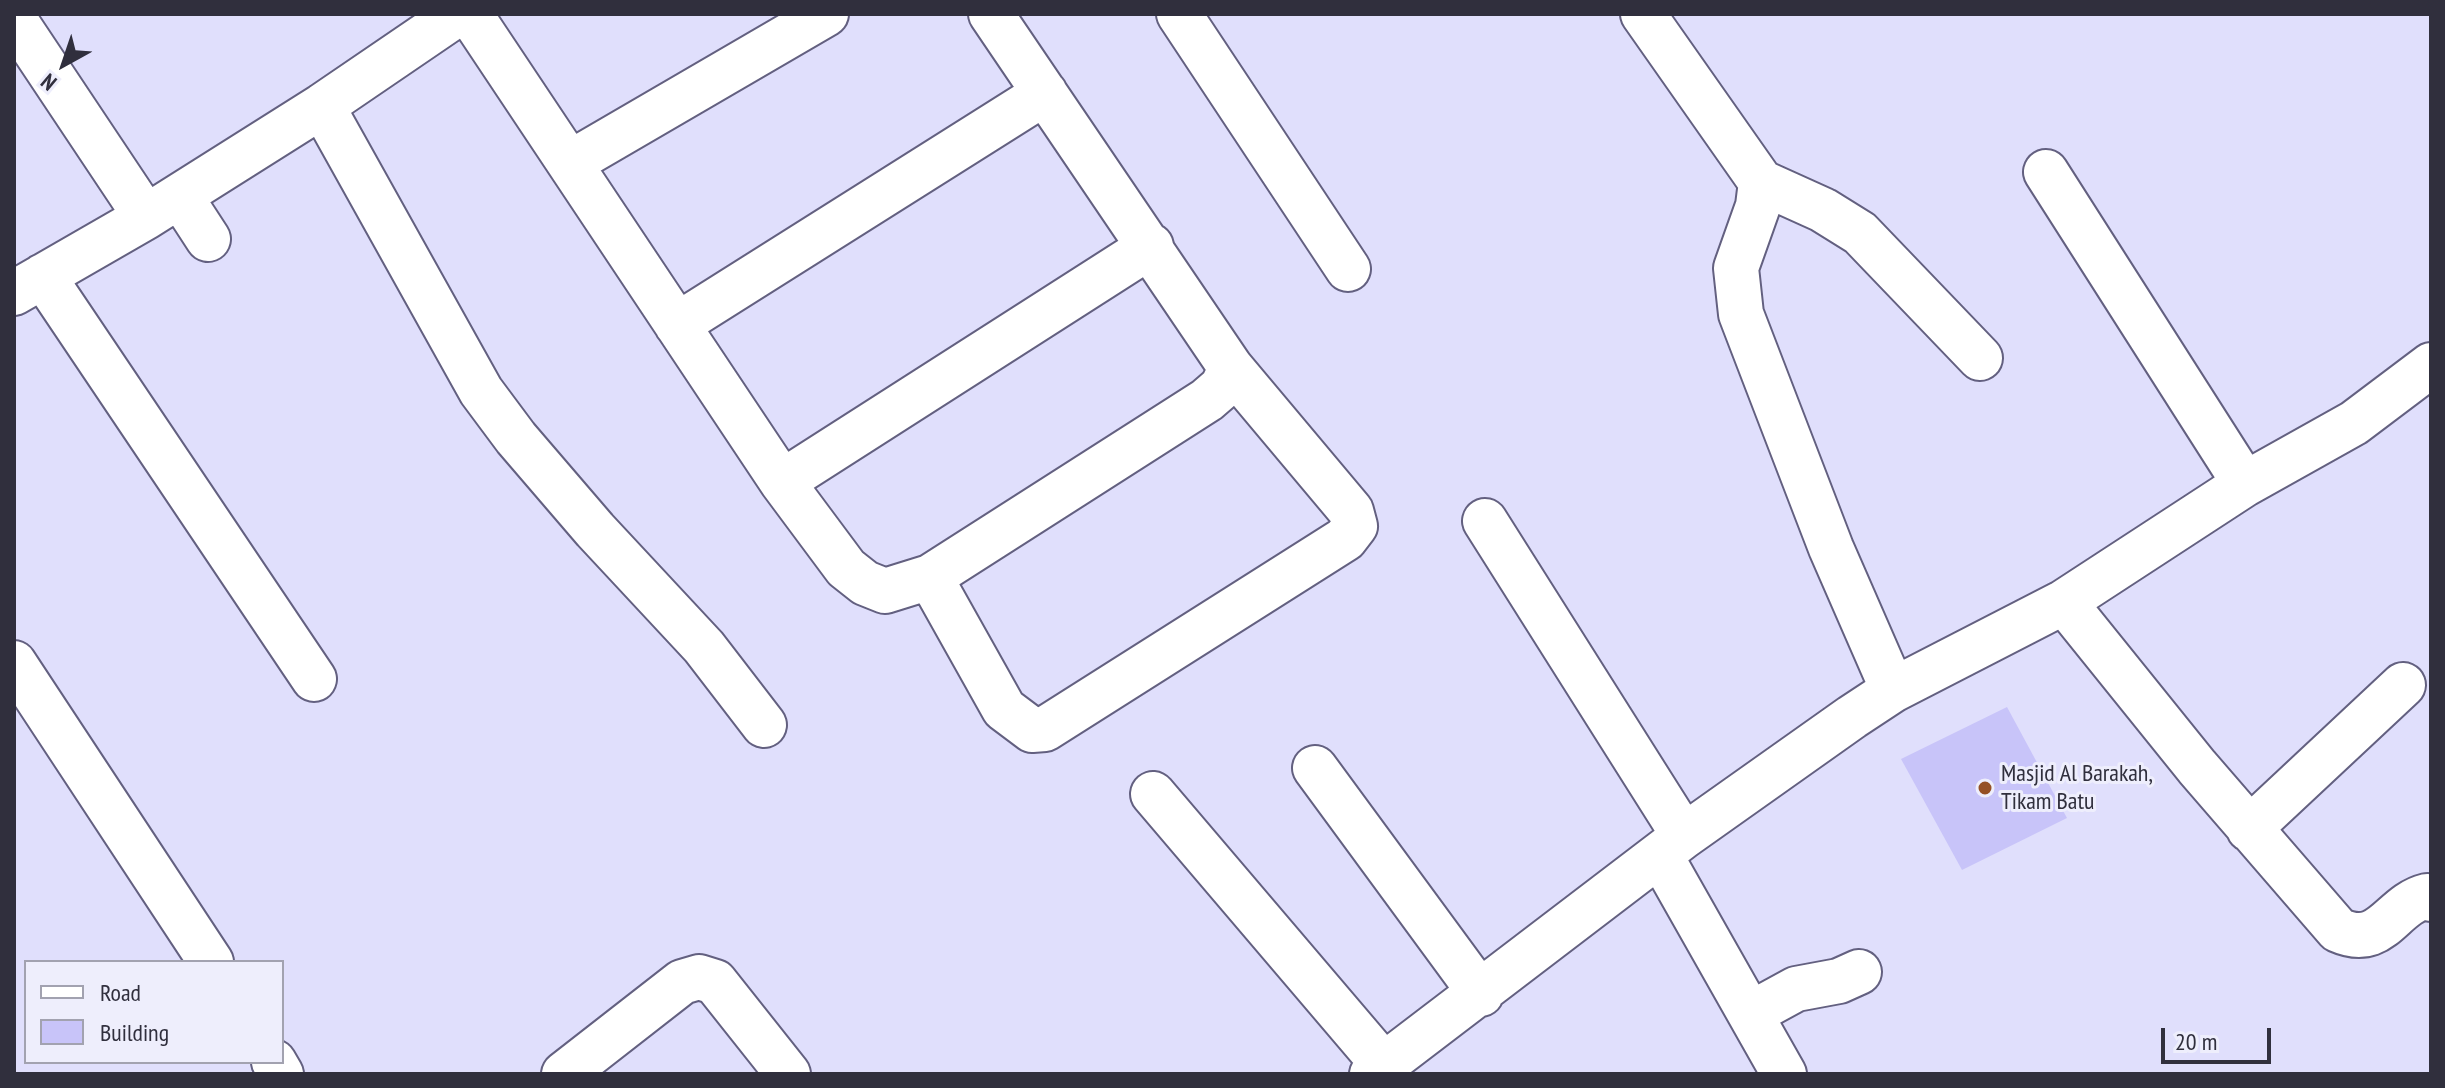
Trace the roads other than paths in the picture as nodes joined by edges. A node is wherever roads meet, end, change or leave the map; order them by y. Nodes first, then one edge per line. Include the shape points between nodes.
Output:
1 (457, 14) edge
2 (470, 14) edge
3 (826, 14) edge
4 (991, 14) edge
5 (1179, 14) edge
6 (1643, 14) edge
7 (14, 19) edge
8 (1045, 93) junction
9 (322, 106) junction
10 (570, 163) junction
11 (2046, 172) dead end
12 (1761, 182) junction
13 (163, 206) junction
14 (208, 239) dead end
15 (1151, 246) junction
16 (1348, 269) dead end
17 (29, 284) edge
18 (677, 325) junction
19 (1980, 358) dead end
20 (2431, 365) edge
21 (1231, 368) junction
22 (782, 482) junction
23 (2245, 484) junction
24 (1485, 521) dead end
25 (930, 577) junction
26 (2064, 602) junction
27 (14, 663) edge
28 (314, 679) dead end
29 (2403, 685) dead end
30 (1893, 690) junction
31 (764, 725) dead end
32 (1315, 768) dead end
33 (1153, 794) dead end
34 (2249, 829) junction
35 (1672, 845) junction
36 (2425, 894) edge
37 (210, 960) edge
38 (1859, 972) dead end
39 (1481, 994) junction
40 (1752, 1013) junction
41 (1378, 1069) edge
42 (564, 1074) edge
43 (788, 1074) edge
44 (1784, 1074) edge

1 - 9 street
2 - 10 street
3 - 10 street
4 - 8 street
5 - 16 street
6 - 12 street
7 - 13 street
8 - 15 street
8 - 18 street
9 - 13 street
9 - 31 street via 481,391 585,518 704,647
10 - 18 street
11 - 23 street
12 - 19 street via 1860,233
12 - 30 street via 1736,268 1741,314 1831,548
13 - 14 street
13 - 17 street
15 - 21 street
15 - 22 street
17 - 28 street
18 - 22 street
20 - 23 street via 2354,423
21 - 25 street via 1222,387 1207,400
21 - 25 street via 1351,511 1355,526 1345,539 1045,729 1032,730 1004,709
22 - 25 street via 846,568 865,583 885,591
23 - 26 street
24 - 35 street
26 - 30 street
26 - 34 street
27 - 37 street
29 - 34 street
30 - 35 street
32 - 39 street
33 - 41 street
34 - 36 street via 2319,911 2351,936 2378,930
35 - 39 street
35 - 40 street
38 - 40 street via 1796,989
39 - 41 street
40 - 44 street
42 - 43 street via 682,982 699,977 715,982

